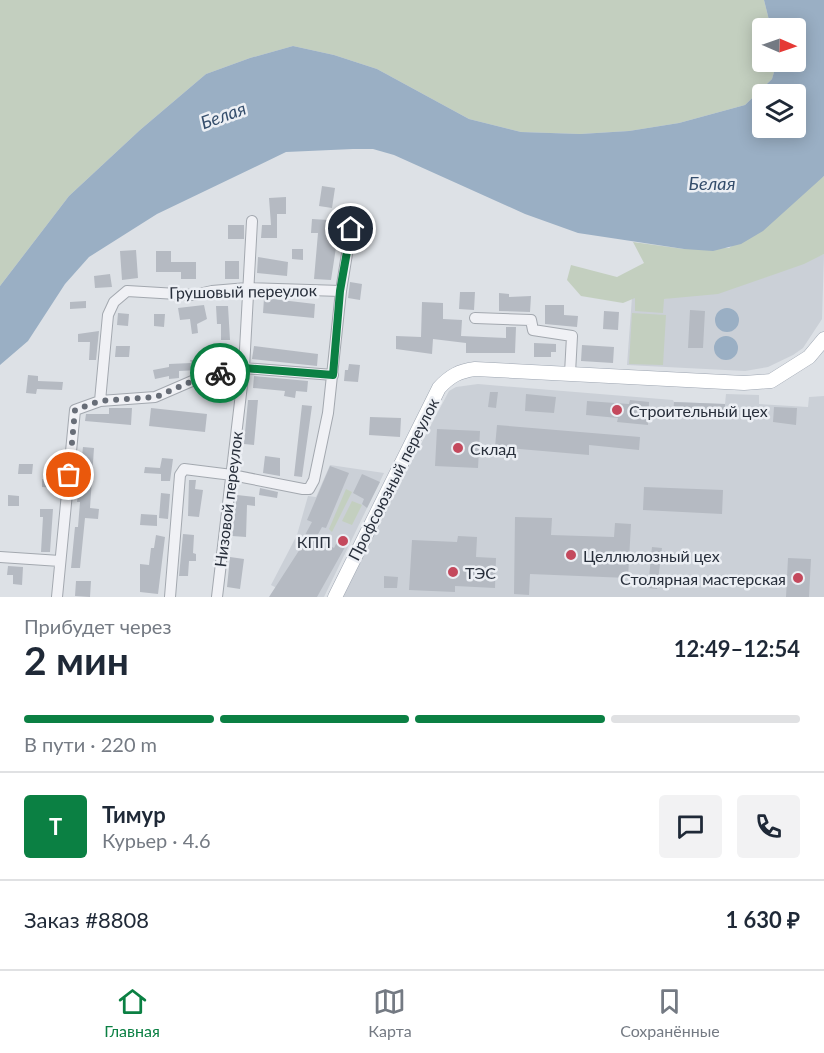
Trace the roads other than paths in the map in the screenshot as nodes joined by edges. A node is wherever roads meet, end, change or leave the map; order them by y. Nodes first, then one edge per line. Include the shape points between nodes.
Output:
1 (252, 221) dead end
2 (351, 229) dead end
3 (247, 288) junction
4 (340, 291) junction
5 (474, 318) dead end
6 (823, 342) edge
7 (244, 368) junction
8 (570, 373) junction
9 (333, 375) junction
10 (100, 401) junction
11 (232, 475) junction
12 (0, 557) edge
13 (60, 561) junction
14 (57, 597) edge
15 (170, 597) edge
16 (217, 597) edge
17 (335, 597) edge

1 - 3 street, Низовой переулок
2 - 4 street
3 - 4 street, Грушовый переулок
3 - 7 street, Низовой переулок
3 - 10 street, Грушовый переулок via 194,295 127,291 114,302 108,315
4 - 9 street
5 - 8 street via 531,320 533,330 572,336
6 - 8 main road, Профсоюзный переулок via 809,357 771,381 744,383
7 - 9 street
7 - 10 street via 206,375 156,397
7 - 11 street, Низовой переулок
8 - 17 main road, Профсоюзный переулок via 475,369 449,377 439,388
9 - 11 street via 320,462 309,489
10 - 13 street via 75,410
11 - 15 street via 191,469 184,469 180,475
11 - 16 street, Низовой переулок
12 - 13 street
13 - 14 street

